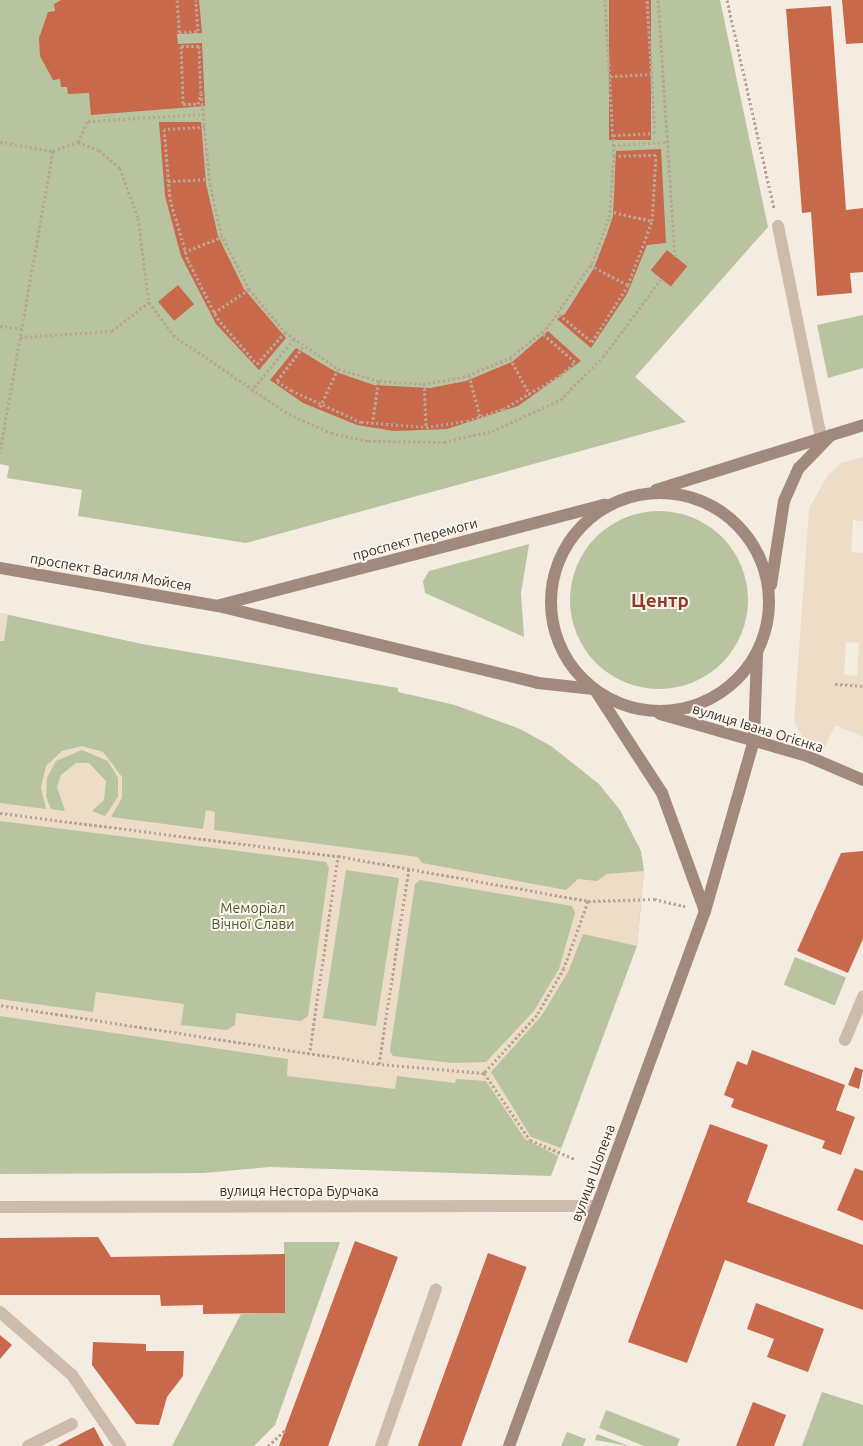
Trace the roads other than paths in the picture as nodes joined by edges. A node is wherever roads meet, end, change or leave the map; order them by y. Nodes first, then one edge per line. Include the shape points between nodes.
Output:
1 (778, 226) road end
2 (863, 425) edge
3 (827, 435) junction
4 (644, 494) junction
5 (619, 501) junction
6 (0, 568) edge
7 (769, 594) junction
8 (218, 606) junction
9 (757, 652) junction
10 (594, 689) junction
11 (643, 710) junction
12 (754, 740) junction
13 (863, 780) edge
14 (705, 911) junction
15 (863, 997) edge
16 (845, 1040) dead end
17 (597, 1206) junction
18 (0, 1207) edge
19 (436, 1289) dead end
20 (0, 1312) edge
21 (72, 1424) dead end
22 (28, 1446) edge
23 (120, 1446) edge
24 (380, 1446) edge
25 (509, 1446) edge

1 - 3 street
2 - 3 main road
3 - 4 main road
3 - 7 main road via 799,468 784,501
4 - 5 main road
4 - 7 main road via 695,499 725,515 754,546
5 - 8 main road, проспект Перемоги
5 - 10 main road via 597,513 564,551 551,600 562,650
6 - 8 main road, проспект Василя Мойсея
7 - 9 main road via 767,625
8 - 10 main road, проспект Василя Мойсея via 538,683
9 - 11 main road via 735,681 716,696 672,710
9 - 12 main road, вулиця Шопена
10 - 11 main road, вулиця Івана Огієнка
10 - 14 main road via 662,793
11 - 12 main road, вулиця Івана Огієнка
12 - 13 main road, вулиця Івана Огієнка
12 - 14 main road, вулиця Шопена
14 - 17 main road, вулиця Шопена
15 - 16 street
17 - 18 street, вулиця Нестора Бурчака
17 - 25 main road, вулиця Шопена
19 - 24 street
20 - 23 street via 72,1375
21 - 22 street

